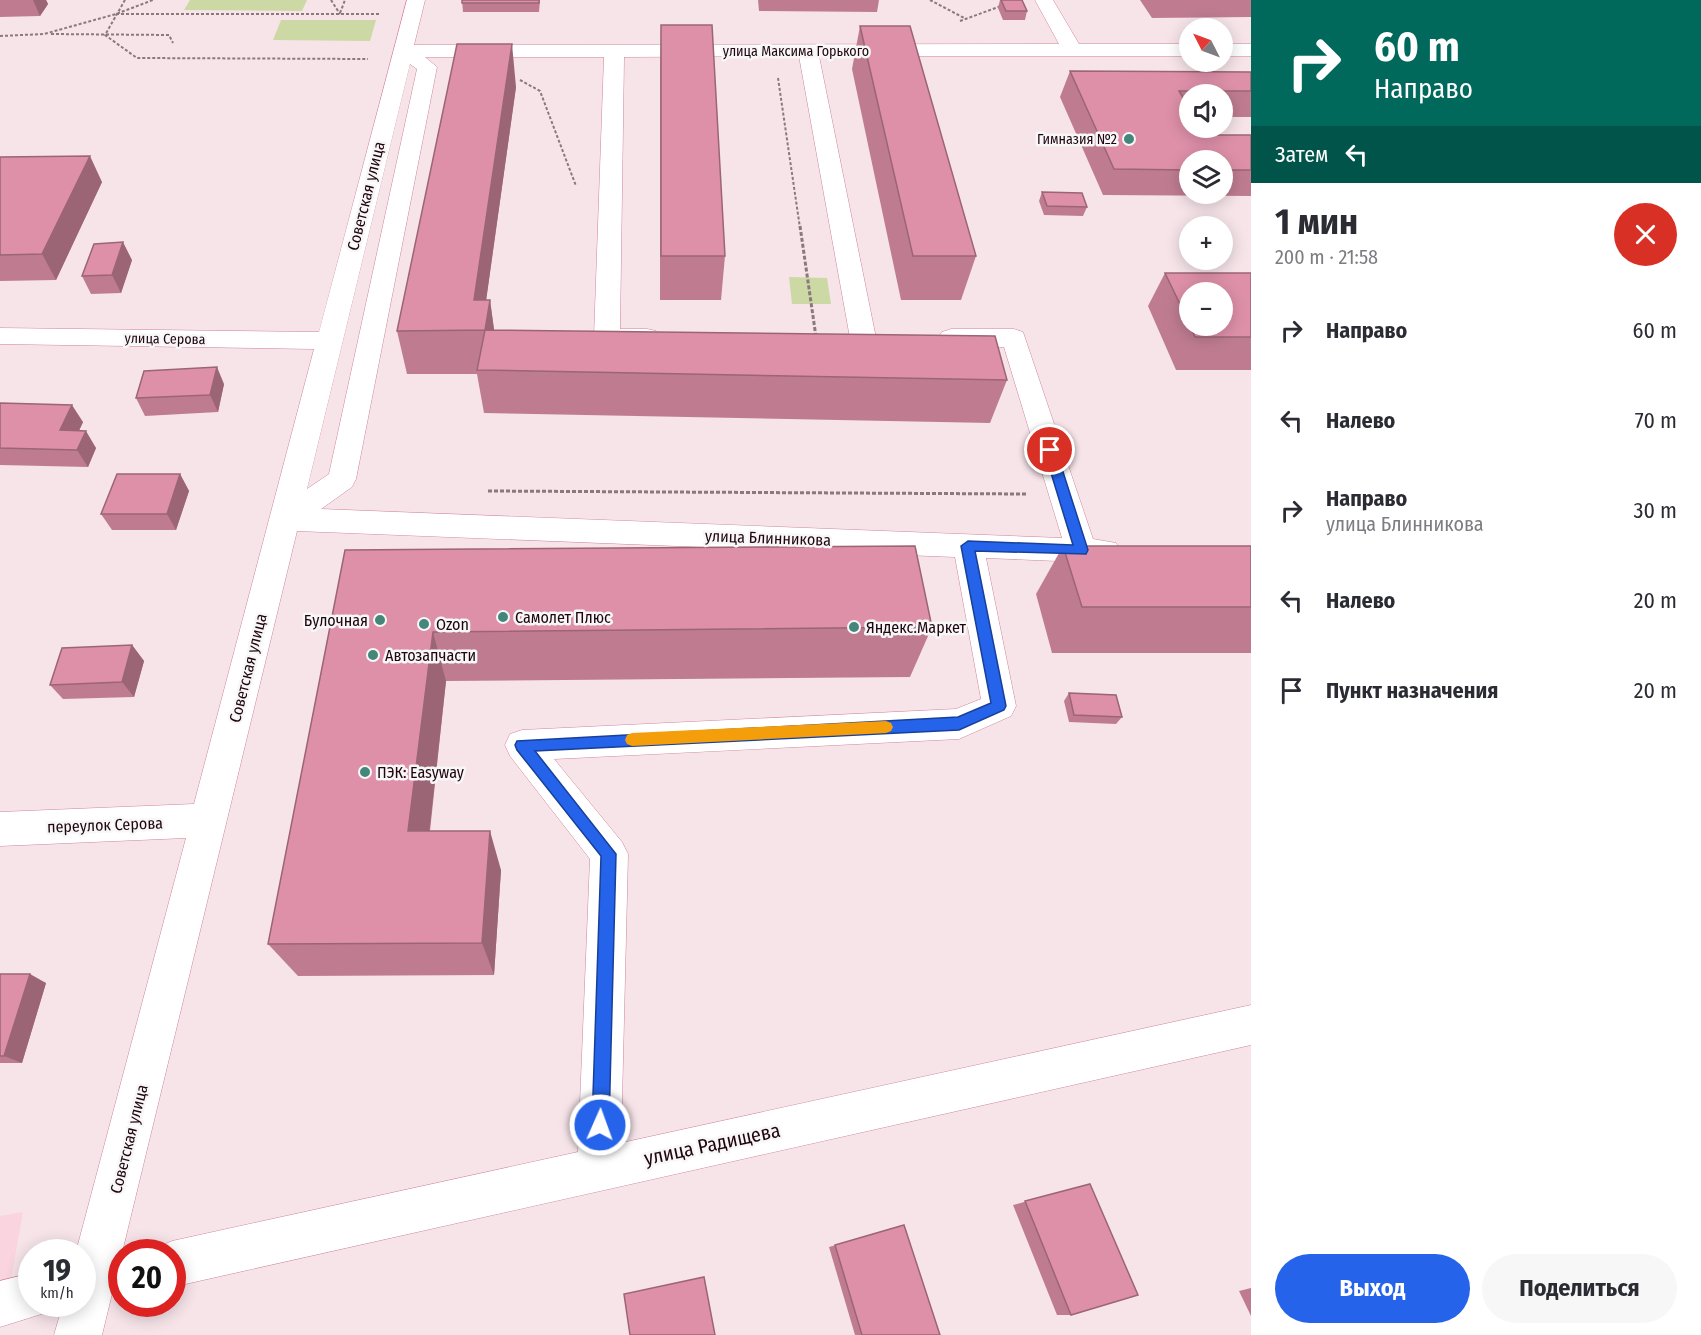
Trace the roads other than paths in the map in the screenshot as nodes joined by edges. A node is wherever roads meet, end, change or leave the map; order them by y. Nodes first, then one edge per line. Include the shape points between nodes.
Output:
1 (1044, 0) edge
2 (402, 7) edge
3 (1072, 50) junction
4 (1179, 50) edge
5 (1233, 50) edge
6 (1251, 50) edge
7 (808, 51) junction
8 (614, 52) junction
9 (389, 55) junction
10 (0, 336) edge
11 (665, 338) edge
12 (816, 338) edge
13 (933, 338) edge
14 (330, 341) junction
15 (285, 519) junction
16 (968, 546) junction
17 (1081, 550) junction
18 (1138, 552) edge
19 (209, 820) junction
20 (0, 829) edge
21 (1251, 1025) edge
22 (599, 1169) junction
23 (186, 1261) edge
24 (99, 1280) edge
25 (18, 1300) edge
26 (0, 1304) edge
27 (78, 1335) edge

1 - 3 street
2 - 9 street, Советская улица
3 - 4 street, улица Максима Горького
3 - 7 street, улица Максима Горького
5 - 6 street
7 - 8 street, улица Максима Горького
7 - 12 street via 874,338
8 - 9 street, улица Максима Горького
8 - 11 street via 607,337
9 - 14 street, Советская улица
9 - 15 street via 427,67 342,479
10 - 14 street, улица Серова
13 - 17 street via 1014,338
14 - 15 street, Советская улица
15 - 16 street, улица Блинникова
15 - 19 street, Советская улица
16 - 17 street, улица Блинникова
16 - 22 street via 999,706 959,723 522,745 609,854
17 - 18 street, улица Блинникова
19 - 20 street, переулок Серова
19 - 24 street, Советская улица
21 - 22 street, улица Радищева
22 - 23 street, улица Радищева
24 - 27 street, Советская улица
25 - 26 street

